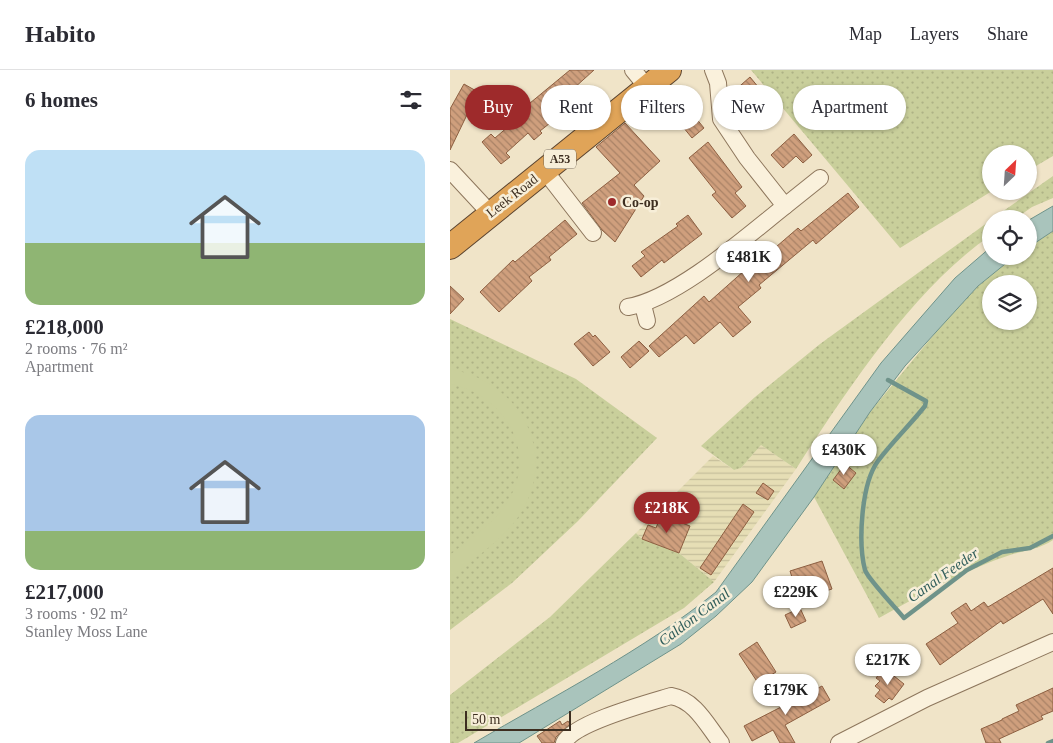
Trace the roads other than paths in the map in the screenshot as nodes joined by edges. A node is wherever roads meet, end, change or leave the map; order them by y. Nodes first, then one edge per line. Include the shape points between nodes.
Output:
1 (669, 70) edge
2 (713, 70) edge
3 (640, 79) edge
4 (450, 170) edge
5 (545, 171) junction
6 (820, 178) dead end
7 (785, 206) junction
8 (490, 213) junction
9 (593, 233) dead end
10 (450, 247) edge
11 (647, 321) dead end
12 (1053, 642) edge
13 (564, 743) edge
14 (721, 743) edge
15 (839, 743) edge

1 - 3 highway, Leek Road / A53
2 - 7 street via 718,83 721,119
3 - 5 highway, Leek Road / A53
4 - 8 street
5 - 8 highway, Leek Road / A53
5 - 9 street
6 - 7 street
7 - 11 street via 724,255 674,288 635,306
8 - 10 highway, Leek Road / A53
12 - 15 street via 927,698
13 - 14 street via 572,733 604,718 670,696 691,704

